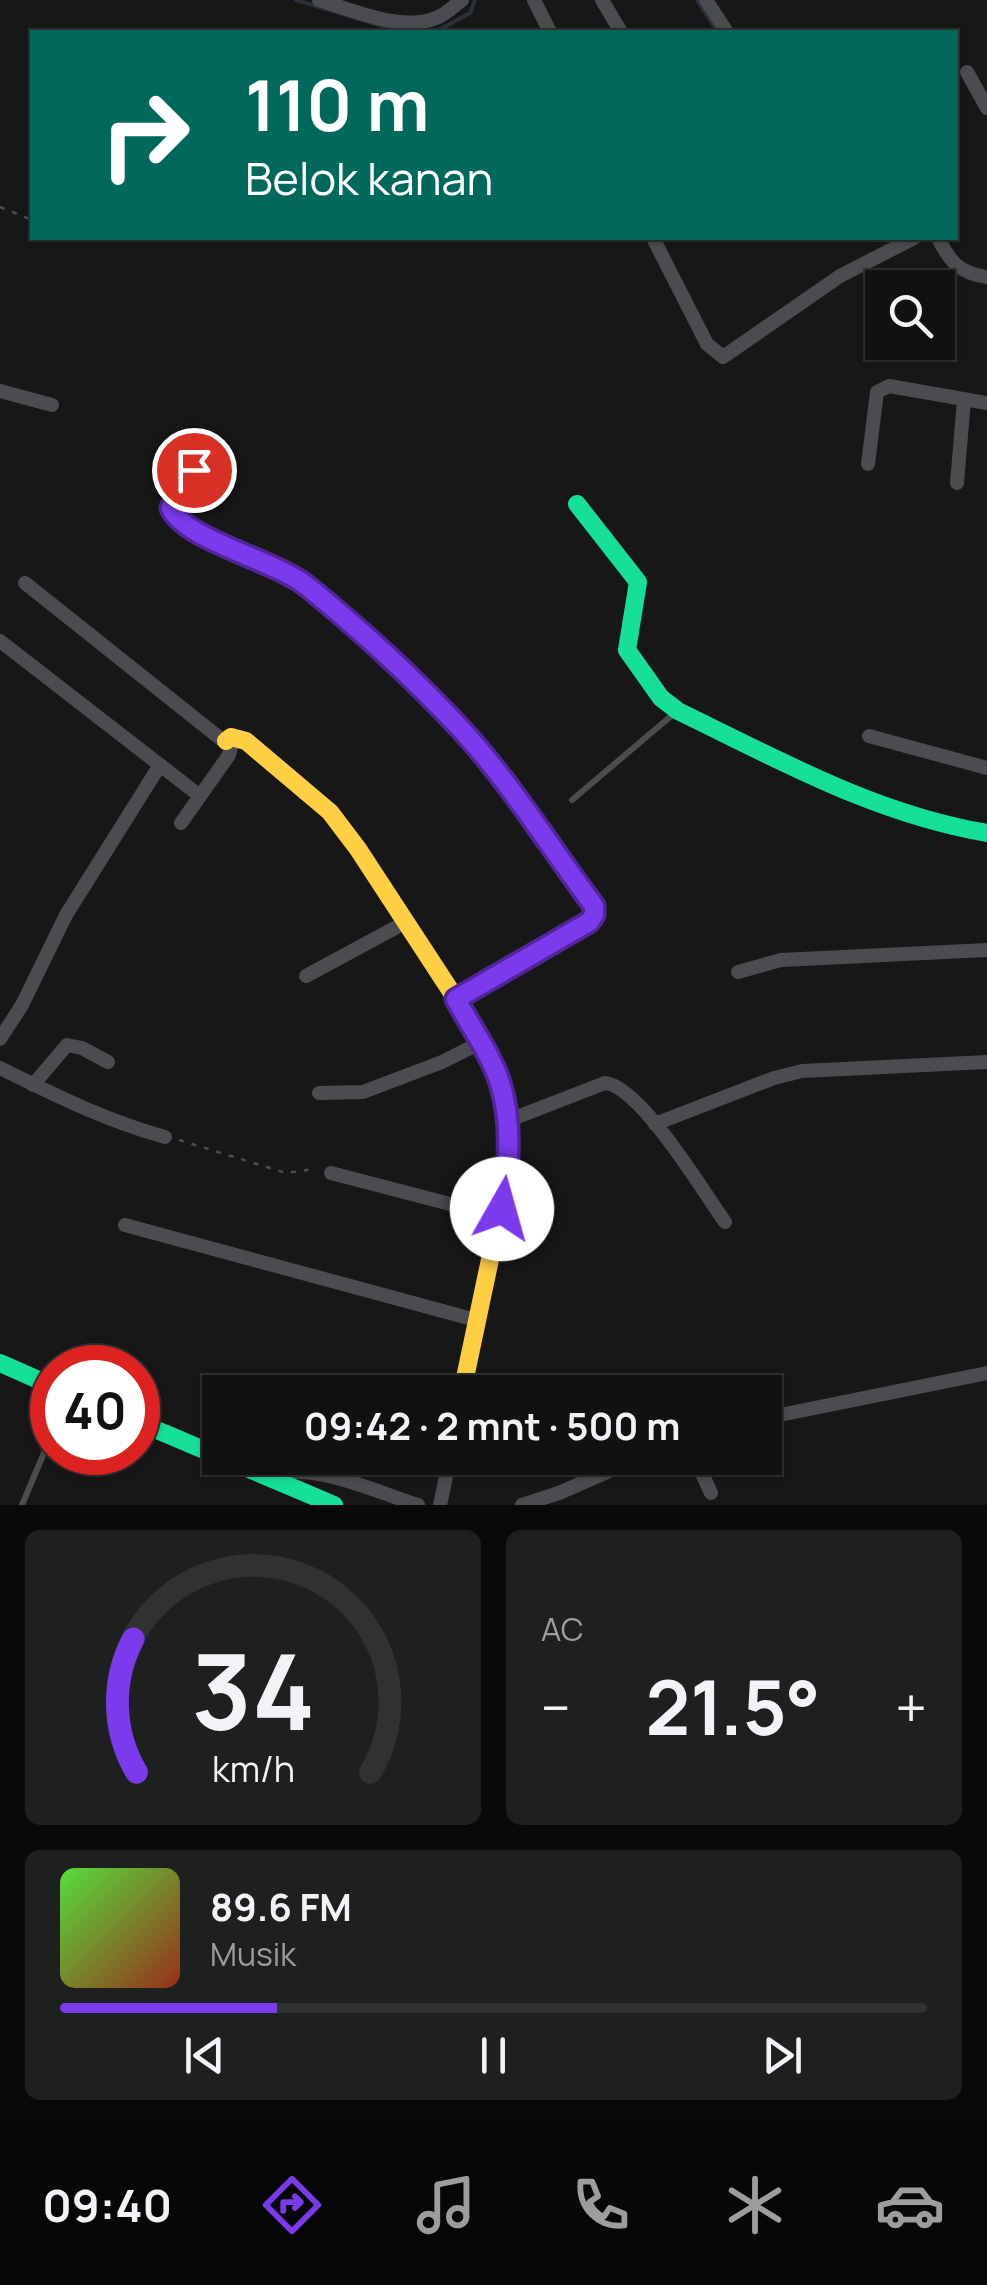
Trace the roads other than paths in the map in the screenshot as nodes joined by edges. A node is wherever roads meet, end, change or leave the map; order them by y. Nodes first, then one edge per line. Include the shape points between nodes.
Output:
1 (319, 0) edge
2 (462, 0) edge
3 (534, 0) edge
4 (602, 0) edge
5 (706, 0) edge
6 (422, 26) edge
7 (549, 30) edge
8 (620, 30) edge
9 (726, 30) edge
10 (967, 72) dead end
11 (987, 108) edge
12 (654, 240) edge
13 (910, 240) edge
14 (939, 240) edge
15 (987, 277) edge
16 (0, 390) edge
17 (964, 400) junction
18 (987, 403) edge
19 (52, 405) dead end
20 (868, 464) dead end
21 (194, 470) dead end
22 (957, 483) dead end
23 (577, 504) dead end
24 (24, 583) dead end
25 (0, 641) edge
26 (678, 711) junction
27 (869, 736) dead end
28 (226, 740) junction
29 (160, 765) junction
30 (987, 768) edge
31 (200, 796) junction
32 (572, 800) dead end
33 (182, 823) dead end
34 (987, 833) edge
35 (406, 922) junction
36 (987, 950) edge
37 (738, 972) dead end
38 (306, 976) dead end
39 (456, 999) junction
40 (6, 1018) edge
41 (0, 1038) edge
42 (480, 1043) junction
43 (108, 1062) dead end
44 (987, 1062) edge
45 (0, 1068) edge
46 (34, 1084) junction
47 (319, 1093) dead end
48 (507, 1121) junction
49 (654, 1124) junction
50 (165, 1137) road end
51 (332, 1173) road end
52 (500, 1217) junction
53 (725, 1222) dead end
54 (125, 1225) dead end
55 (476, 1320) junction
56 (0, 1364) edge
57 (987, 1372) edge
58 (465, 1375) edge
59 (30, 1377) edge
60 (782, 1414) edge
61 (160, 1431) edge
62 (202, 1449) edge
63 (35, 1475) edge
64 (264, 1475) edge
65 (326, 1475) edge
66 (446, 1475) edge
67 (601, 1475) edge
68 (703, 1475) edge
69 (711, 1493) dead end
70 (22, 1505) edge
71 (334, 1505) edge
72 (418, 1505) edge
73 (440, 1505) edge
74 (522, 1505) edge

1 - 6 street
2 - 6 street
3 - 7 street
4 - 8 street
5 - 9 street
10 - 11 street
12 - 13 street via 707,344 724,356 840,276
14 - 15 street via 958,269
16 - 19 street
17 - 18 street
17 - 20 street via 882,388
17 - 22 street
21 - 39 main road via 174,499 176,518 297,578 384,654 462,729 594,906 589,922
23 - 26 main road via 636,576 628,650
24 - 28 street
25 - 29 street
26 - 32 lane
26 - 34 main road via 848,792 924,821
27 - 30 street
28 - 31 street via 229,755
28 - 35 main road via 246,741 330,812
29 - 31 street
29 - 40 street
31 - 33 street
35 - 38 street
35 - 39 main road
36 - 37 street via 781,960
39 - 42 main road
40 - 41 street
42 - 47 street via 363,1092
42 - 48 main road via 500,1080
43 - 46 street via 67,1045
44 - 49 street via 802,1070
45 - 46 street
46 - 50 street via 121,1125
48 - 49 street via 605,1084 632,1095
48 - 52 main road
49 - 53 street
51 - 52 street
52 - 55 main road
54 - 55 street
55 - 58 main road
56 - 59 main road
57 - 60 street
61 - 62 main road
63 - 70 lane
64 - 71 main road
65 - 72 street
66 - 73 street
67 - 74 street
68 - 69 street

